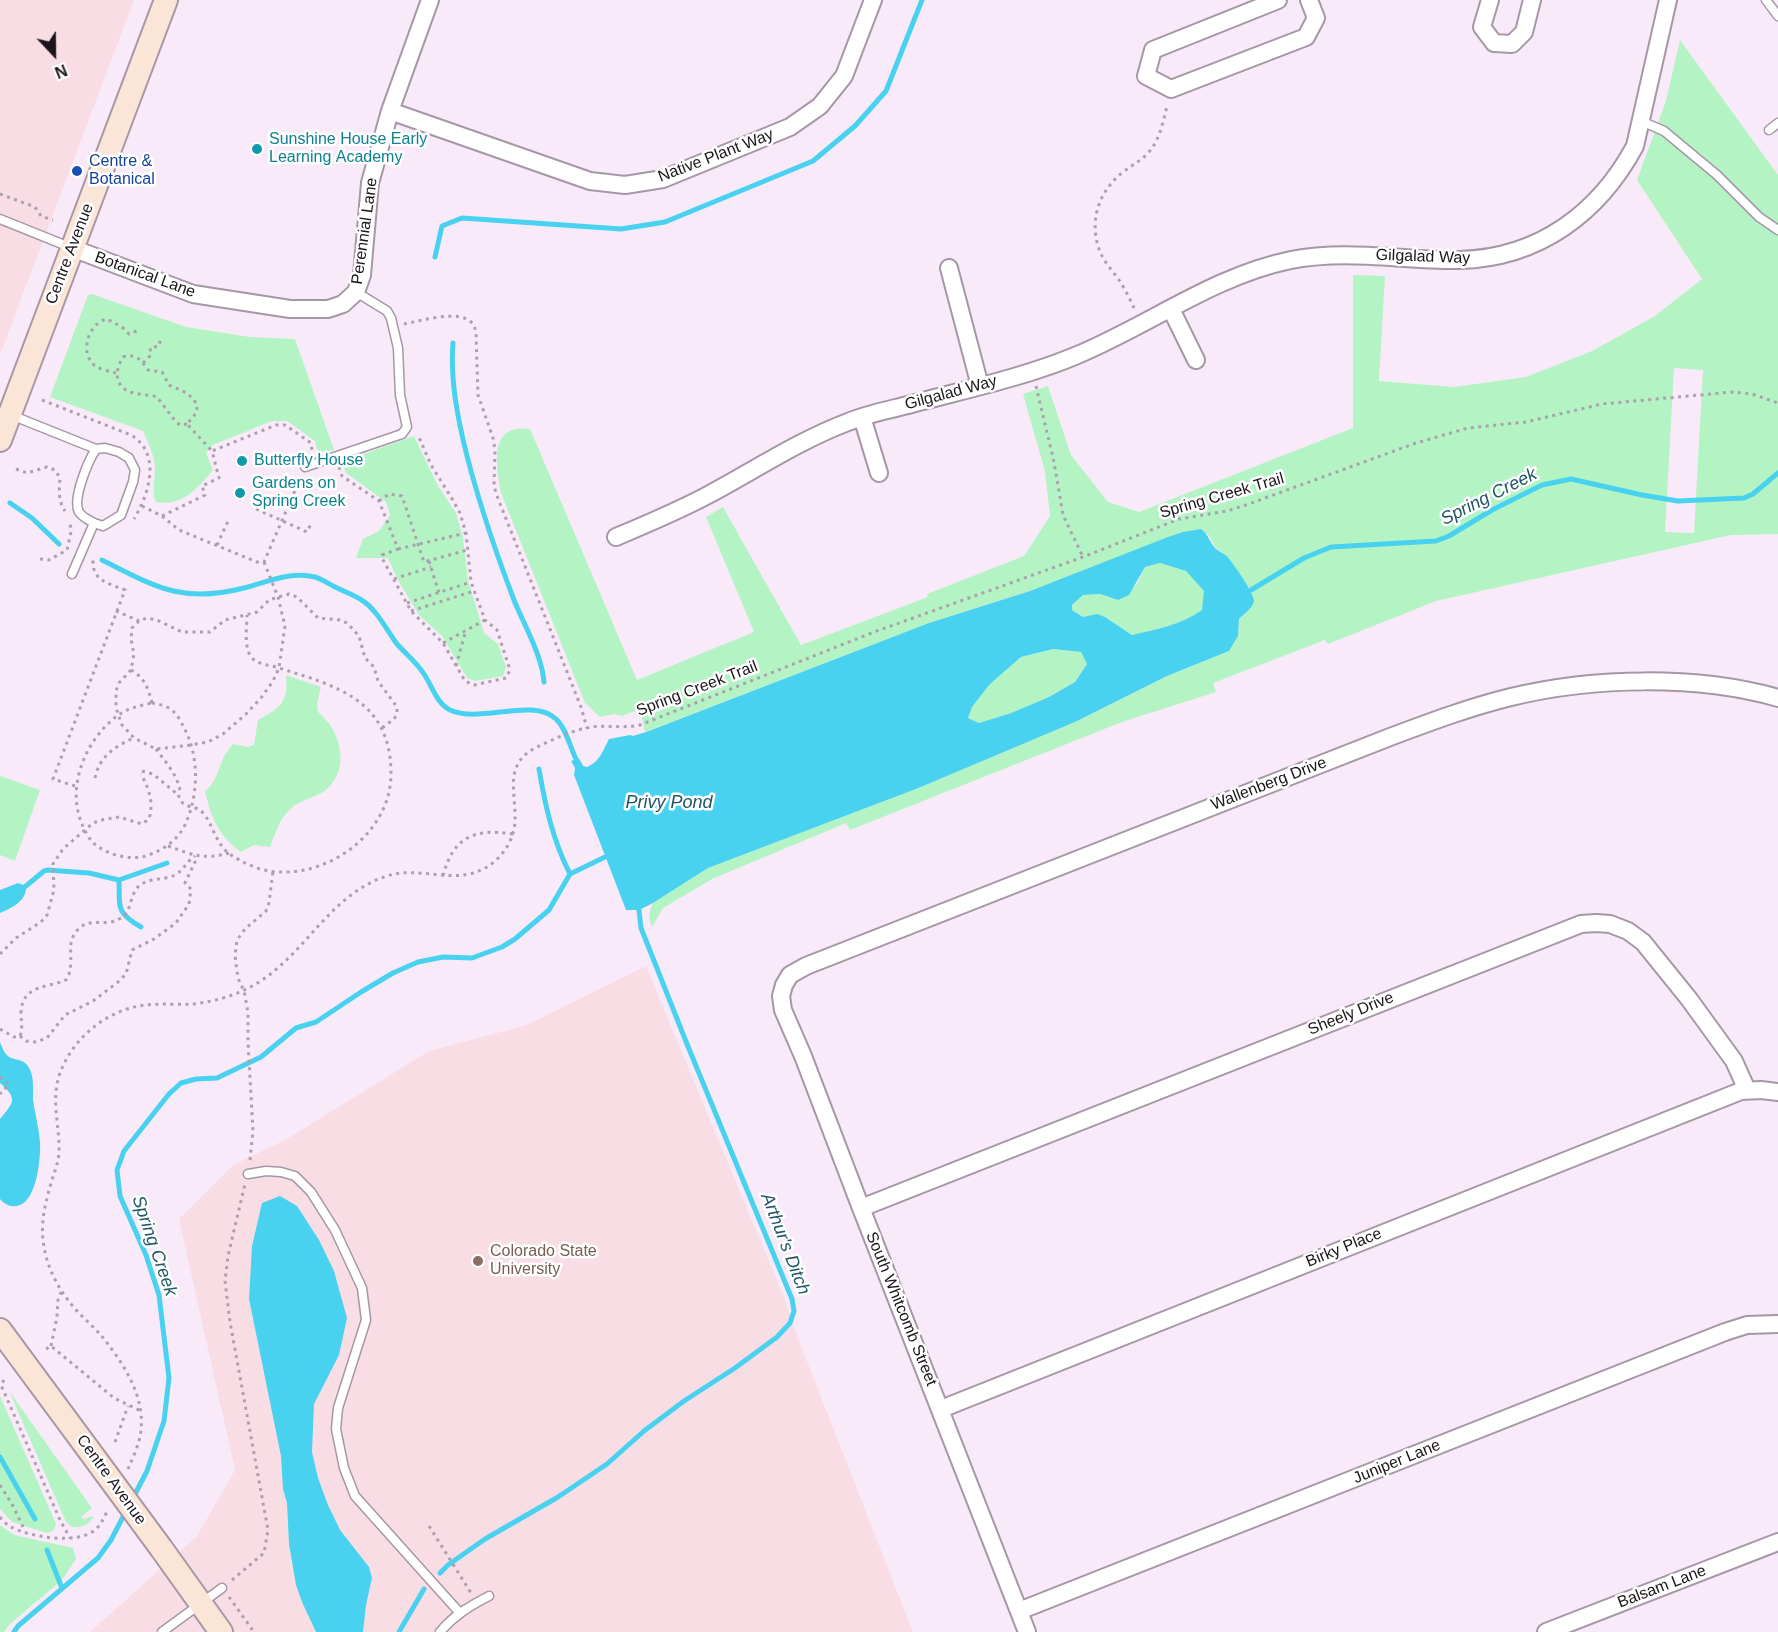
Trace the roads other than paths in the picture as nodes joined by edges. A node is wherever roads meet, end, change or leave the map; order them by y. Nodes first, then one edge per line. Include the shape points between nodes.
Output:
1 (166, 0) edge
2 (430, 0) edge
3 (873, 0) edge
4 (1278, 0) edge
5 (1310, 0) edge
6 (1490, 0) edge
7 (1532, 0) edge
8 (1668, 0) edge
9 (1766, 0) edge
10 (1778, 16) edge
11 (390, 111) junction
12 (1641, 122) junction
13 (1778, 123) edge
14 (1769, 130) dead end
15 (0, 219) edge
16 (1778, 230) edge
17 (72, 248) junction
18 (949, 268) dead end
19 (356, 292) junction
20 (290, 309) joint
21 (1171, 309) junction
22 (1196, 360) dead end
23 (980, 386) junction
24 (10, 414) junction
25 (861, 417) junction
26 (0, 440) edge
27 (96, 449) junction
28 (304, 467) road end
29 (879, 473) dead end
30 (94, 523) junction
31 (616, 537) dead end
32 (72, 574) dead end
33 (1778, 698) edge
34 (784, 985) joint
35 (1748, 1090) junction
36 (1778, 1092) edge
37 (248, 1174) road end
38 (861, 1208) junction
39 (1778, 1324) edge
40 (0, 1329) edge
41 (941, 1409) junction
42 (1778, 1542) edge
43 (222, 1588) road end
44 (489, 1596) dead end
45 (201, 1603) junction
46 (1019, 1611) junction
47 (459, 1612) junction
48 (162, 1632) edge
49 (221, 1632) edge
50 (440, 1632) edge
51 (1027, 1632) edge
52 (1546, 1632) edge

1 - 17 street, Centre Avenue
2 - 11 street, Perennial Lane
3 - 11 street, Native Plant Way via 844,76 820,106 790,127 663,179 625,185 590,180
4 - 5 street via 1153,50 1146,76 1171,88 1306,37 1316,18
6 - 7 street via 1482,27 1494,43 1512,44 1524,32
8 - 12 street, Gilgalad Way
9 - 10 lane
11 - 19 street, Perennial Lane via 370,183 362,275
12 - 16 lane via 1664,131
12 - 21 street, Gilgalad Way via 1635,146 1609,187 1569,224 1524,247 1459,260 1327,255 1293,260 1230,279
13 - 14 lane
15 - 17 lane
17 - 20 street, Botanical Lane via 193,294
17 - 24 street, Centre Avenue
18 - 23 street
19 - 20 street, Perennial Lane via 343,304 328,309
19 - 28 lane via 387,311 394,327 406,431
21 - 22 street
21 - 23 street, Gilgalad Way via 1075,356
23 - 25 street, Gilgalad Way
24 - 26 street, Centre Avenue
24 - 27 lane
25 - 29 street
25 - 31 street, Gilgalad Way via 811,436 668,516
27 - 30 lane via 76,499 78,510
27 - 30 lane via 118,452 129,458 135,470 121,515 103,526
30 - 32 lane
33 - 34 street, Wallenberg Drive via 1661,681 1604,683 1512,696 1368,746 806,966 790,975
34 - 38 street, South Whitcomb Street via 783,1010
35 - 36 street
35 - 38 street, Sheely Drive via 1734,1061 1643,942 1610,924 1581,924
35 - 41 street, Birky Place
37 - 47 lane via 266,1171 295,1176 311,1192 335,1230 362,1288 366,1320 338,1407 336,1429 344,1468 355,1496
38 - 41 street, South Whitcomb Street
39 - 46 street, Juniper Lane via 1725,1332
40 - 45 street, Centre Avenue, bridge
41 - 46 street, South Whitcomb Street
42 - 52 street, Balsam Lane
43 - 45 lane
44 - 47 lane
45 - 48 lane
45 - 49 street, Centre Avenue
46 - 51 street, South Whitcomb Street
47 - 50 lane

